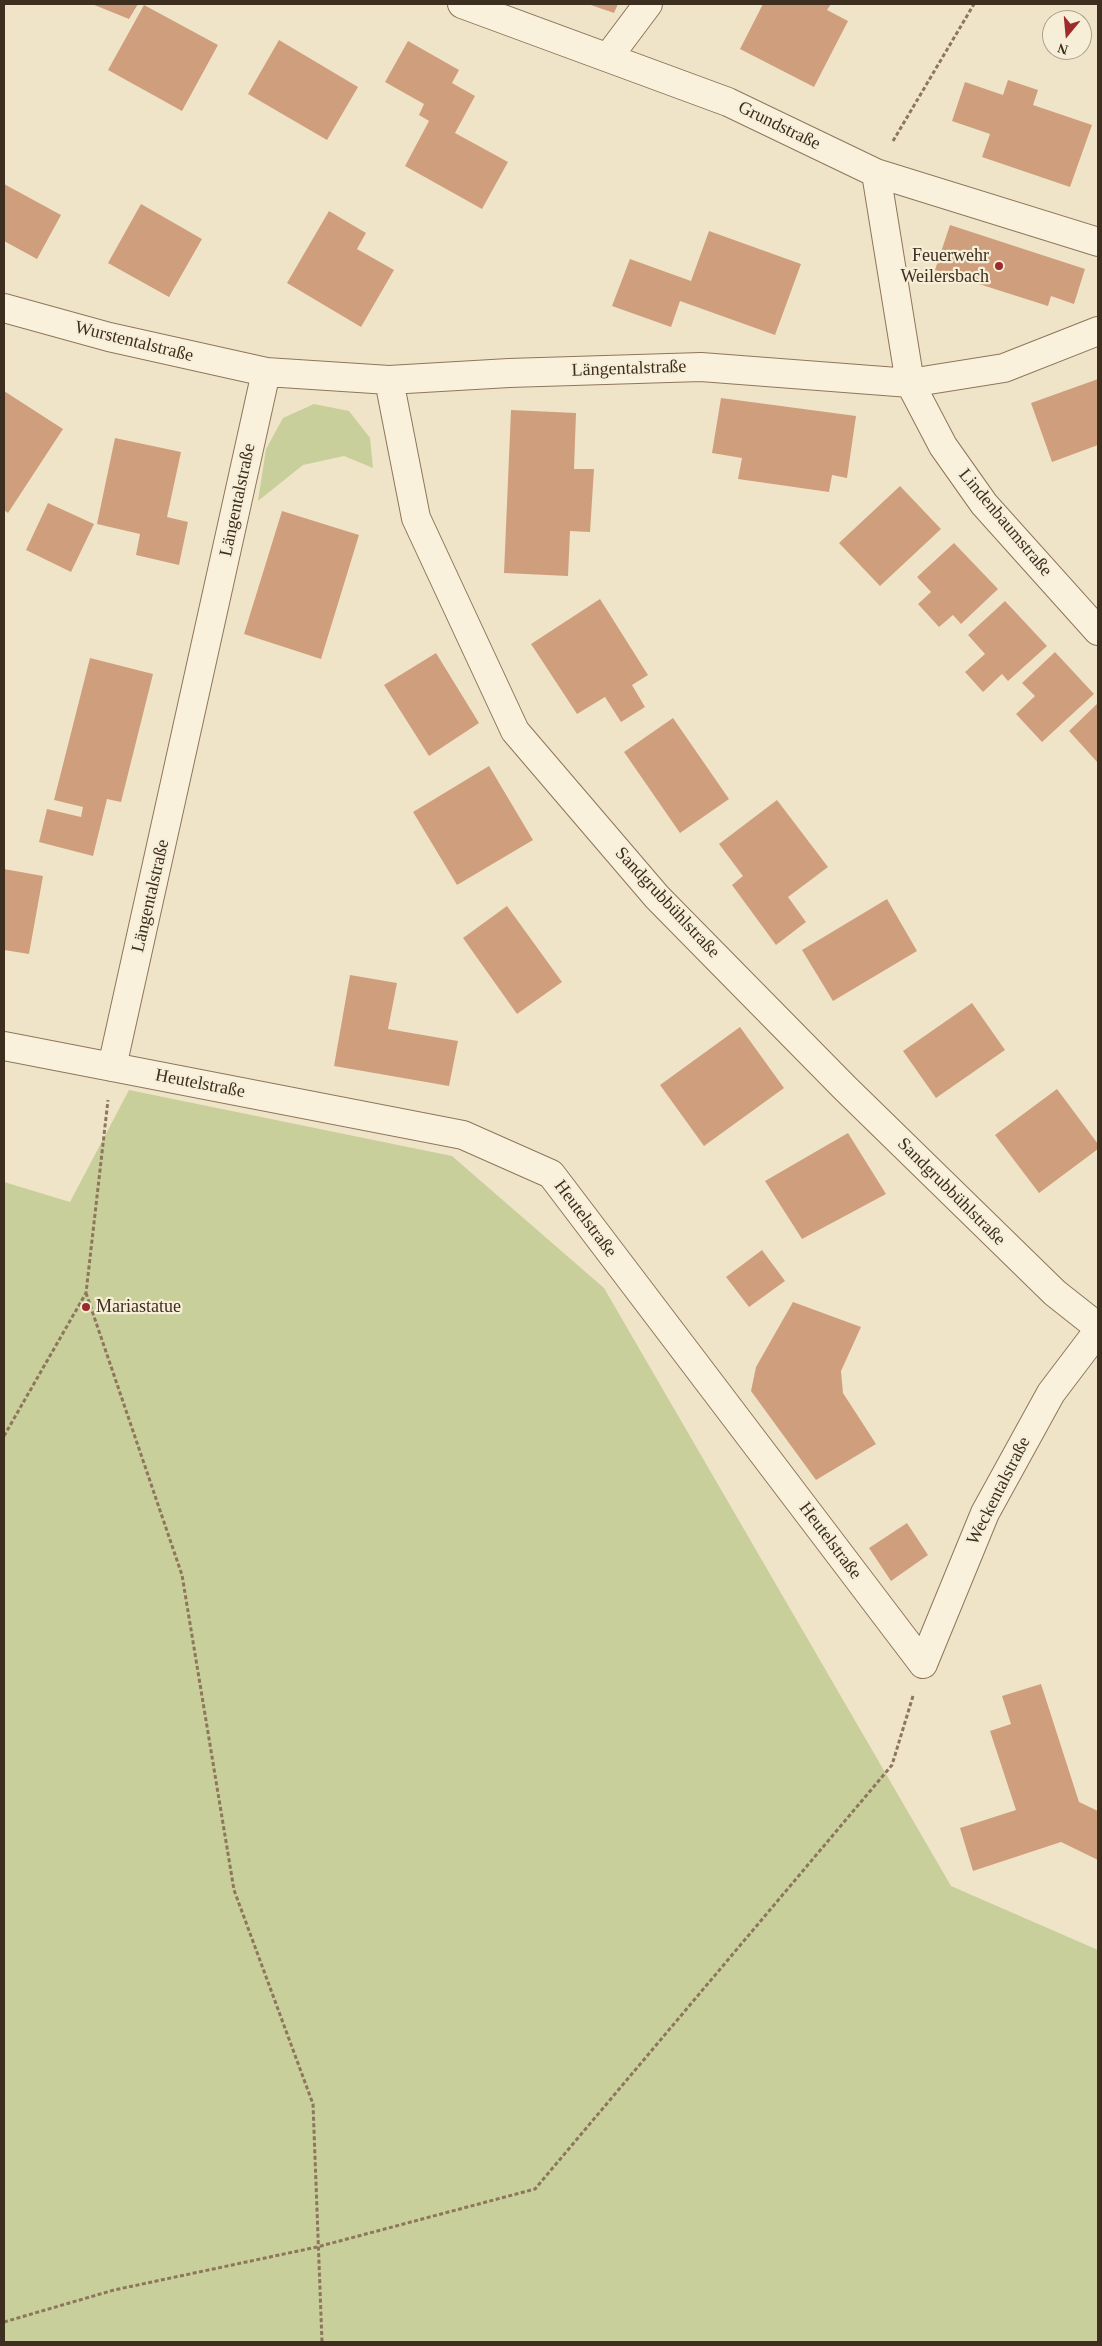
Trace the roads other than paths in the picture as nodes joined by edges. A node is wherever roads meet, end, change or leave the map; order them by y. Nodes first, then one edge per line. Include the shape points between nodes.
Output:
1 (462, 4) edge
2 (648, 4) edge
3 (609, 56) junction
4 (876, 173) junction
5 (1098, 242) edge
6 (4, 308) edge
7 (1098, 331) edge
8 (266, 372) junction
9 (389, 380) junction
10 (910, 384) junction
11 (1098, 631) edge
12 (4, 1046) edge
13 (112, 1068) junction
14 (1098, 1327) edge
15 (1098, 1331) edge
16 (923, 1664) joint

1 - 3 street, Grundstraße
2 - 3 street
3 - 4 street, Grundstraße via 728,102
4 - 5 street, Grundstraße
4 - 10 street, Lindenbaumstraße
6 - 8 street, Wurstentalstraße via 109,337
7 - 10 street, Längentalstraße via 1004,368
8 - 9 street, Längentalstraße
8 - 13 street, Längentalstraße
9 - 10 street, Längentalstraße via 700,367
9 - 14 street, Sandgrubbühlstraße via 416,518 515,731 657,897 1055,1293
10 - 11 street, Lindenbaumstraße via 943,446 984,504
12 - 13 street, Heutelstraße
13 - 16 street, Heutelstraße via 463,1135 551,1174
15 - 16 street, Weckentalstraße via 1051,1393 985,1513

